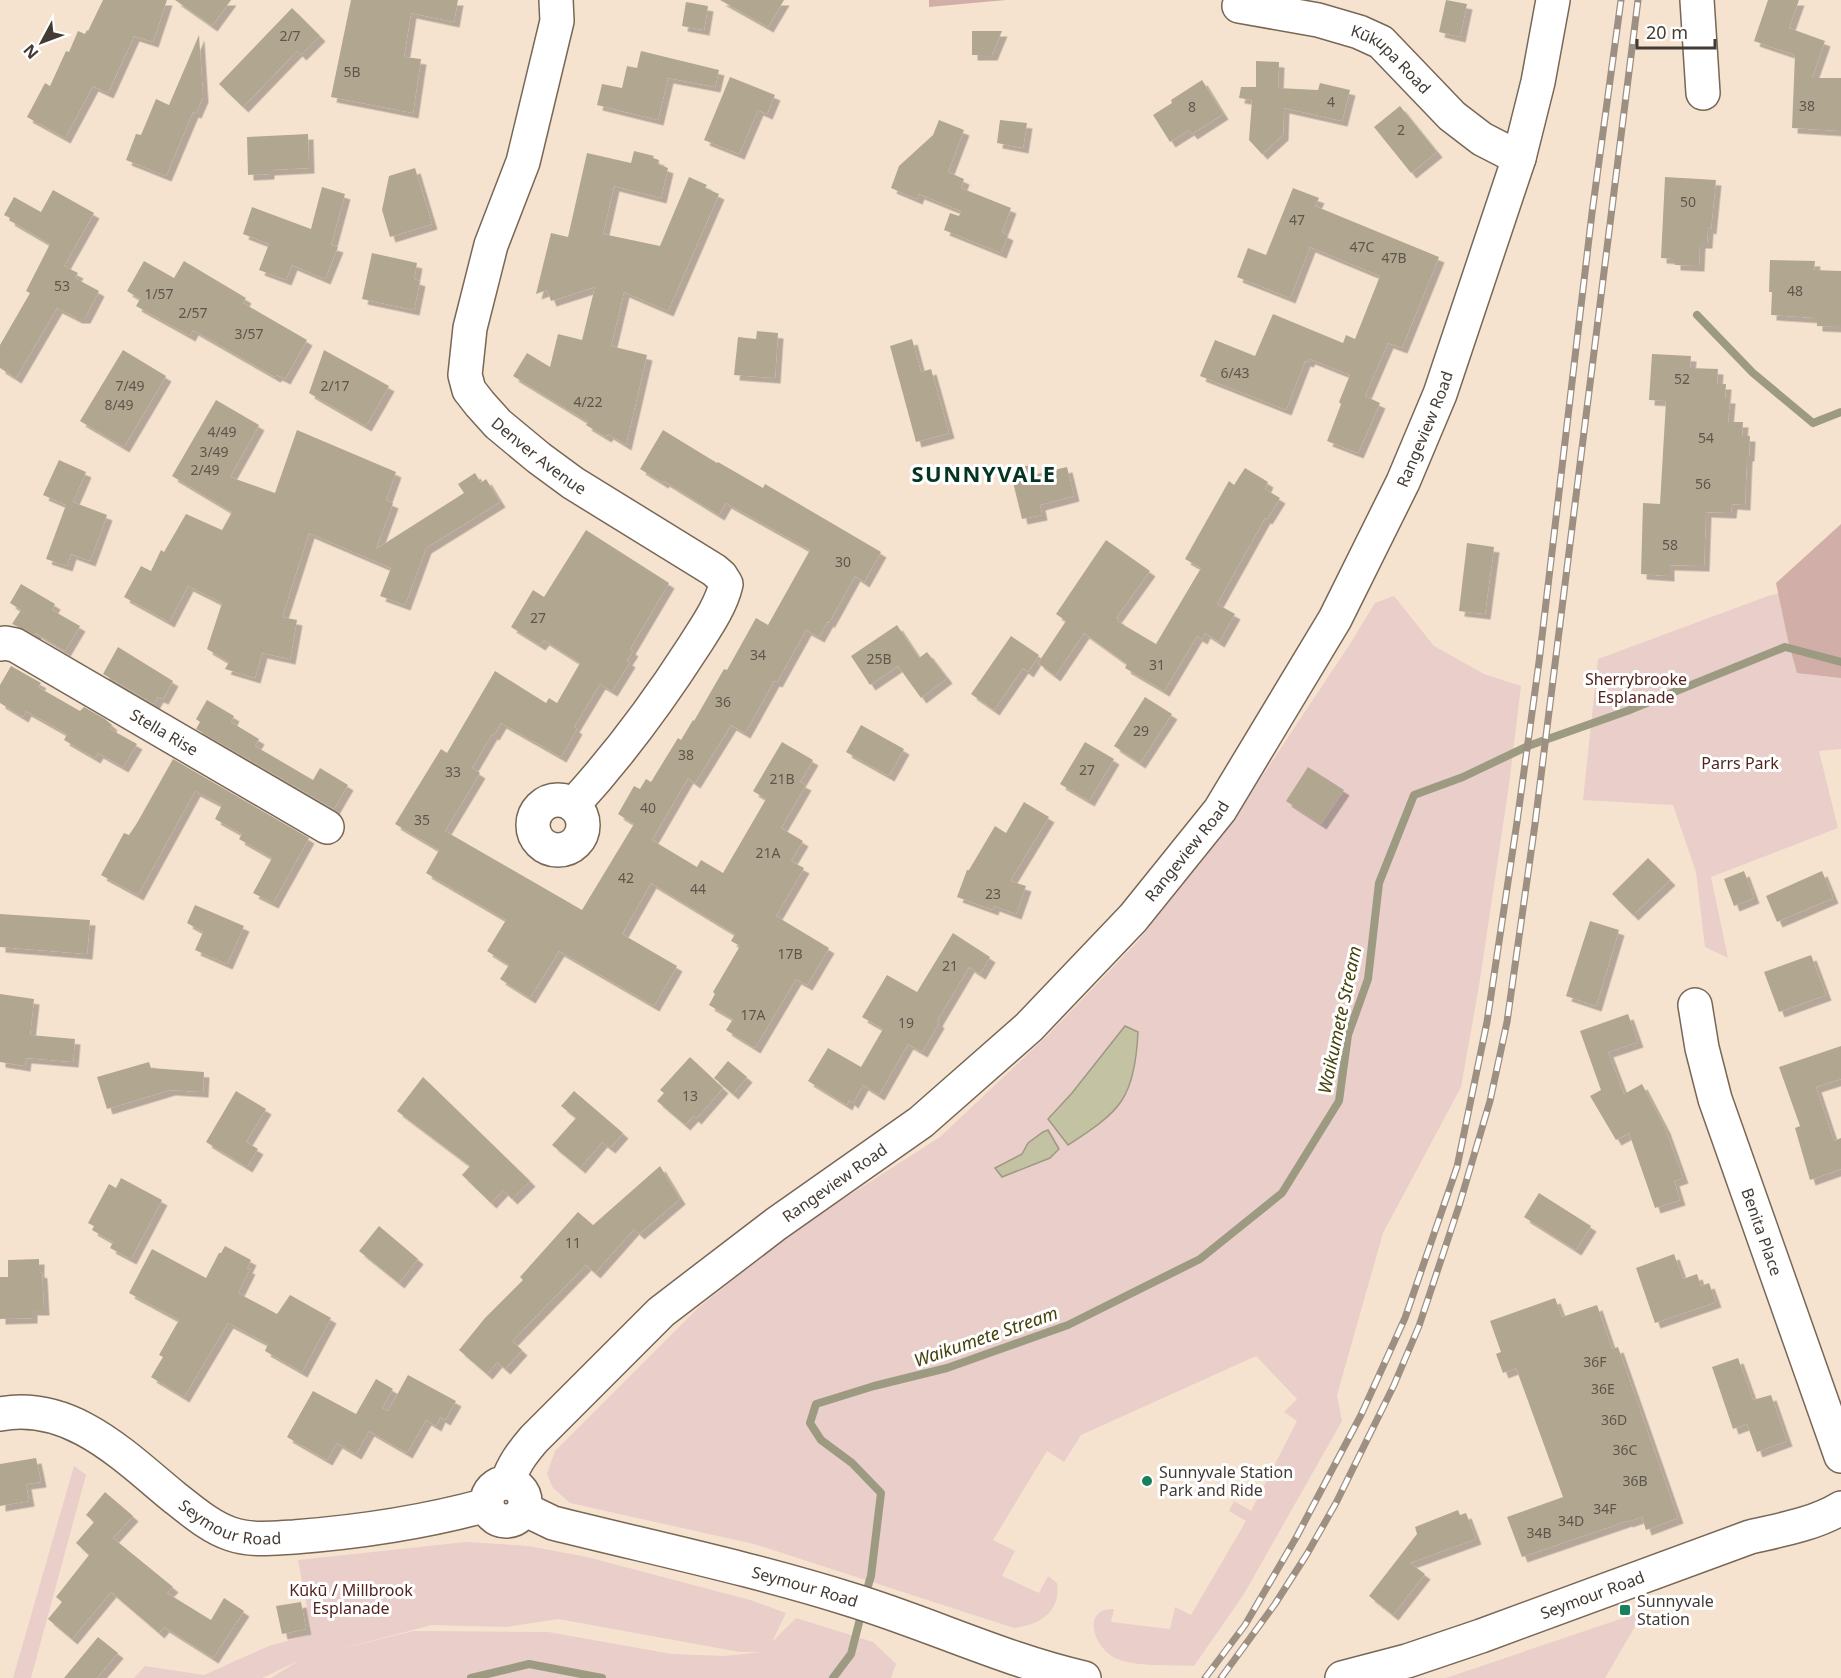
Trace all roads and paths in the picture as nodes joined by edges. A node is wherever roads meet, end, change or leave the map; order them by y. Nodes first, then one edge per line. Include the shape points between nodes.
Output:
1 (556, 0) edge
2 (1553, 0) edge
3 (1697, 0) edge
4 (1239, 6) dead end
5 (1703, 93) dead end
6 (1519, 158) junction
7 (0, 644) edge
8 (573, 805) dead end
9 (327, 827) dead end
10 (1695, 1005) dead end
11 (0, 1414) edge
12 (1841, 1456) edge
13 (506, 1499) junction
14 (1841, 1508) edge
15 (1072, 1677) edge
16 (1342, 1678) edge

1 - 8 street, Denver Avenue via 557,21 523,162 491,245 470,328 465,369 469,390 498,424 539,458 714,570 726,584 677,671 607,767
2 - 6 street, Rangeview Road
3 - 5 street
4 - 6 street, Kūkupa Road via 1318,20 1381,42 1452,116 1482,139
6 - 13 street, Rangeview Road via 1440,394 1403,482 1335,618 1220,810 1133,918 1029,1027 921,1122 776,1224 661,1312 520,1454
7 - 9 street, Stella Rise via 15,645
10 - 12 street, Benita Place via 1715,1099
11 - 13 street, Seymour Road via 42,1413 76,1424 197,1515 232,1534 250,1538 348,1532 442,1516
13 - 15 street, Seymour Road via 553,1523 850,1599
14 - 16 street, Seymour Road via 1481,1636

